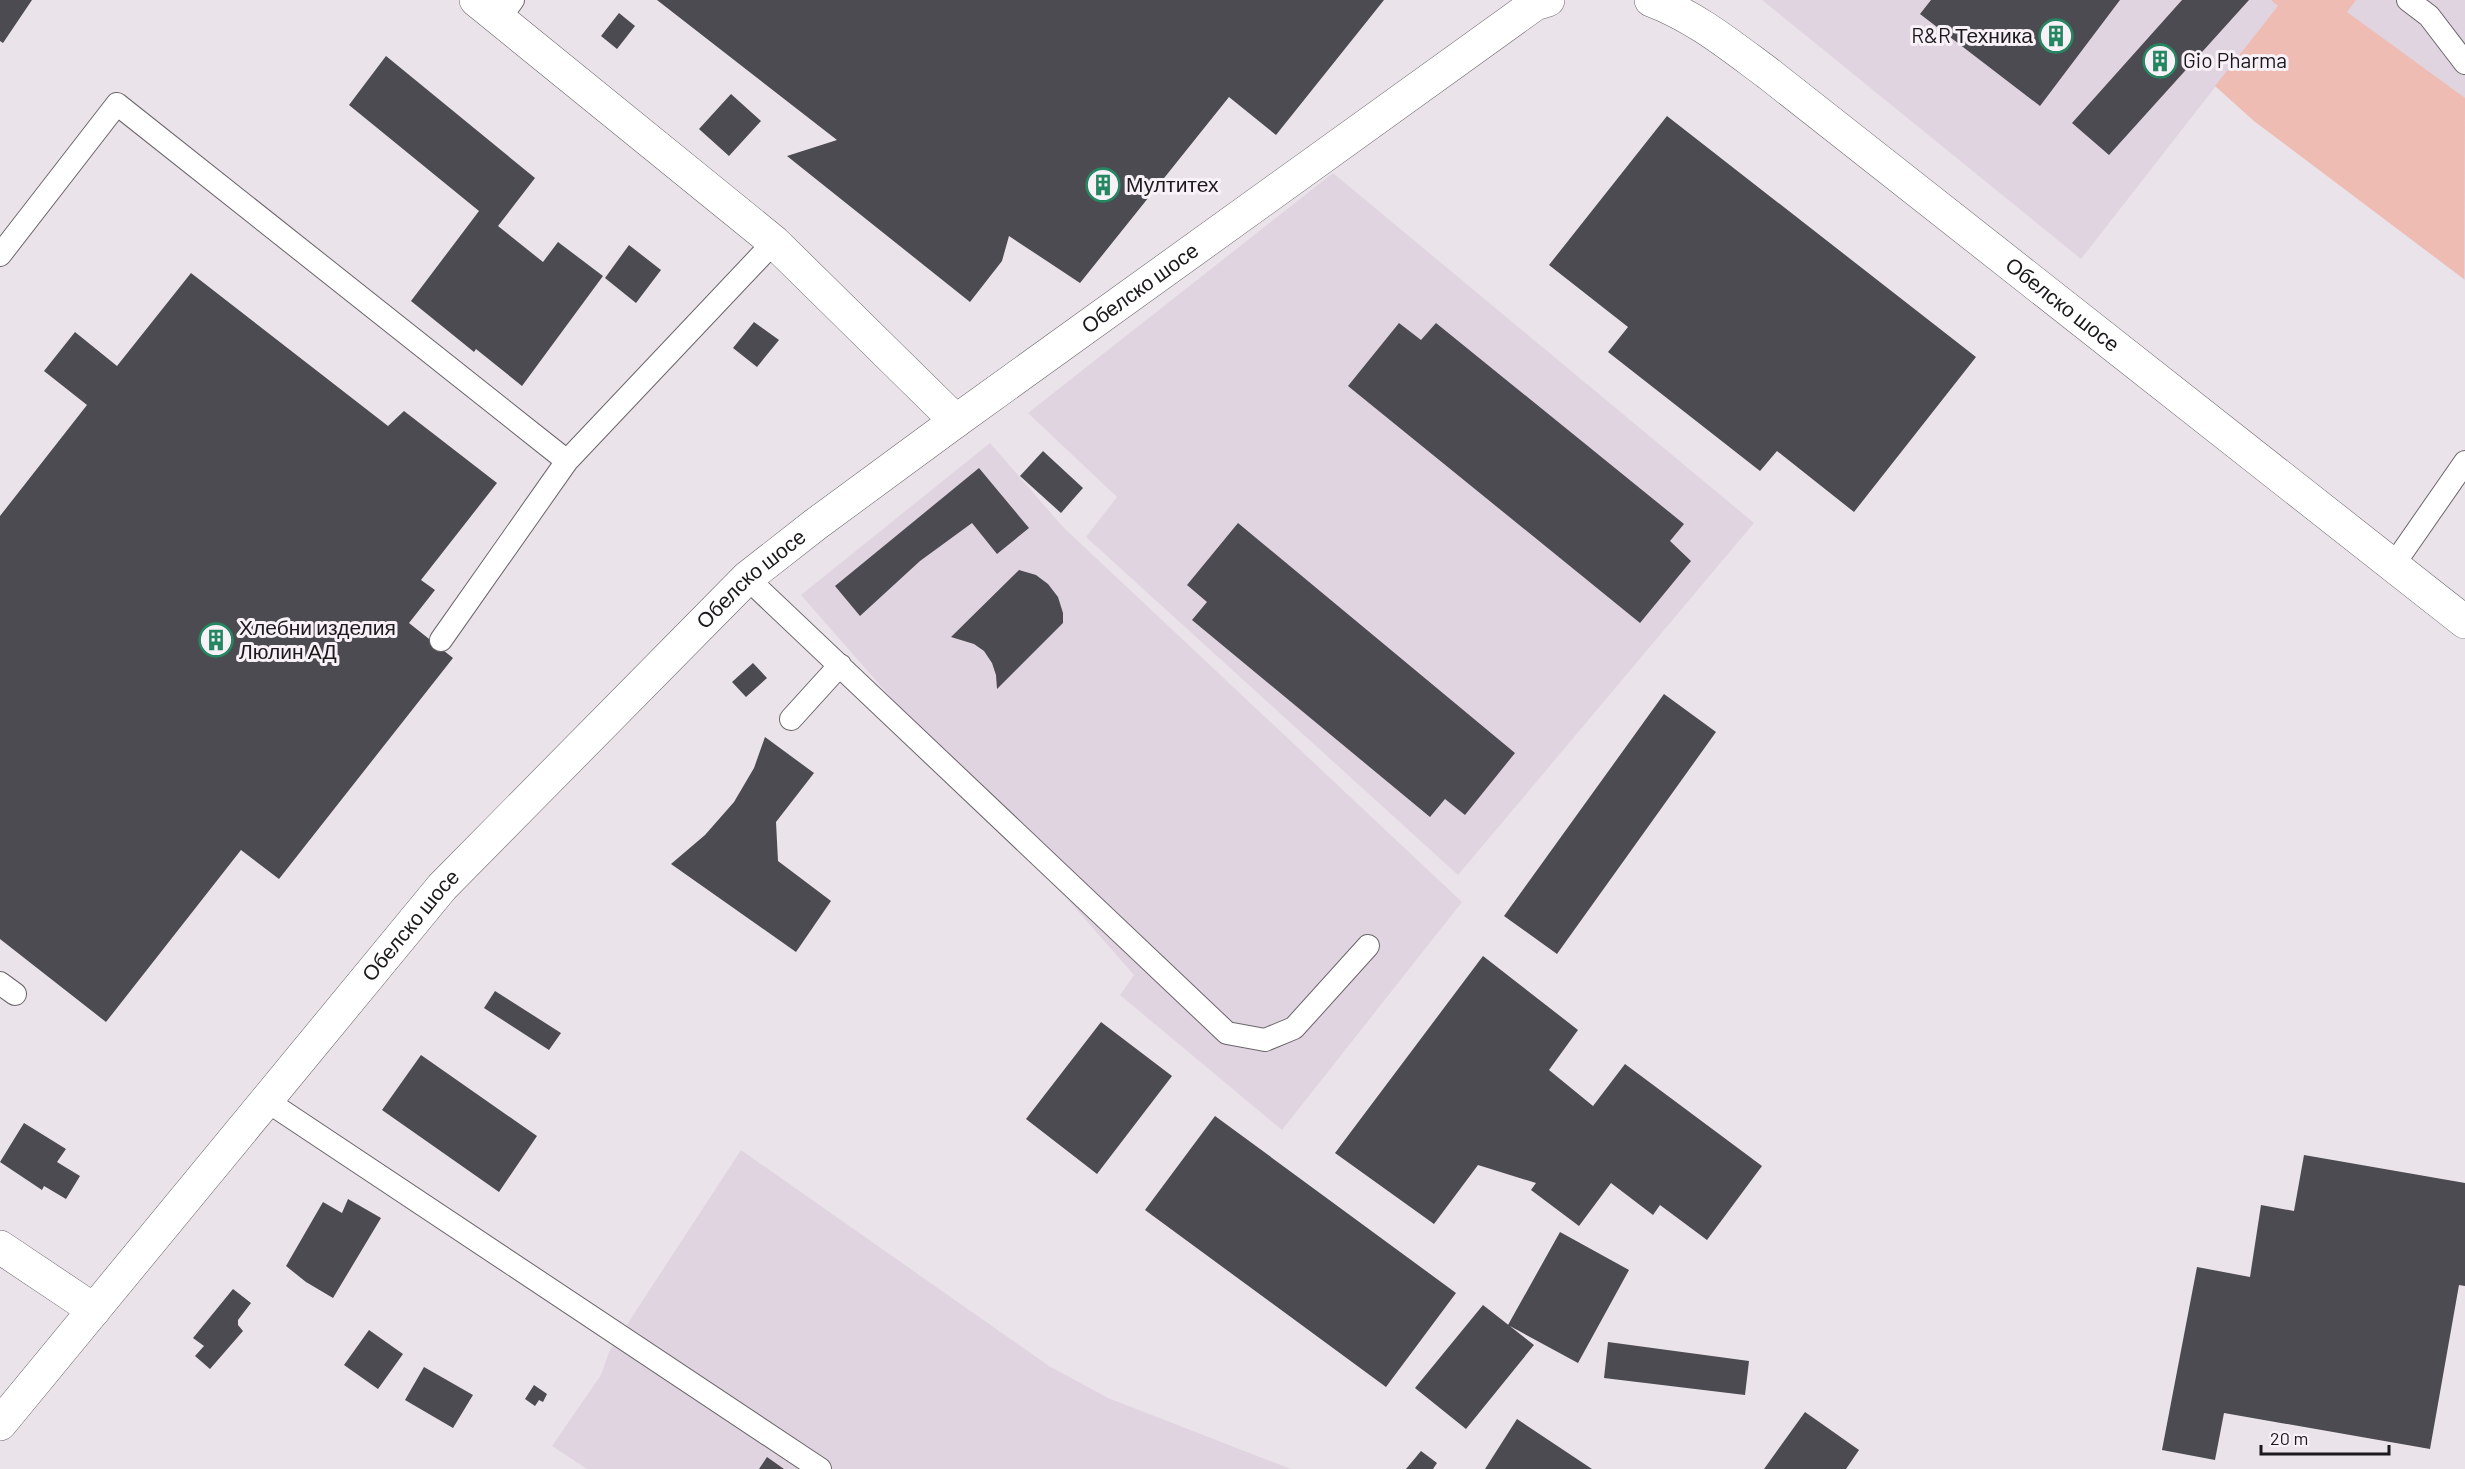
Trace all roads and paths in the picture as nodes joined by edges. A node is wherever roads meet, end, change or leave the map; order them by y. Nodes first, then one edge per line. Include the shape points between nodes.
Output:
1 (1548, 0) edge
2 (1651, 0) edge
3 (2408, 0) edge
4 (496, 6) edge
5 (2465, 63) edge
6 (774, 242) junction
7 (0, 255) edge
8 (956, 421) junction
9 (567, 461) junction
10 (2465, 462) edge
11 (2392, 567) junction
12 (747, 578) junction
13 (2465, 622) edge
14 (441, 640) dead end
15 (840, 665) junction
16 (791, 719) dead end
17 (1368, 946) dead end
18 (267, 1101) junction
19 (0, 1247) edge
20 (94, 1310) junction
21 (0, 1424) edge
22 (820, 1469) edge

1 - 8 street, Обелско шосе via 1535,4
2 - 11 street, Обелско шосе via 1706,26
3 - 5 lane via 2429,16
4 - 6 street
6 - 8 street
6 - 9 lane
7 - 9 lane via 117,104
8 - 12 street, Обелско шосе
9 - 14 lane
10 - 11 lane
11 - 13 street, Обелско шосе
12 - 15 lane
12 - 18 street, Обелско шосе via 442,887
15 - 16 lane
15 - 17 lane via 1227,1033 1265,1040 1294,1028
18 - 20 street, Обелско шосе
18 - 22 lane
19 - 20 street
20 - 21 street, Обелско шосе

